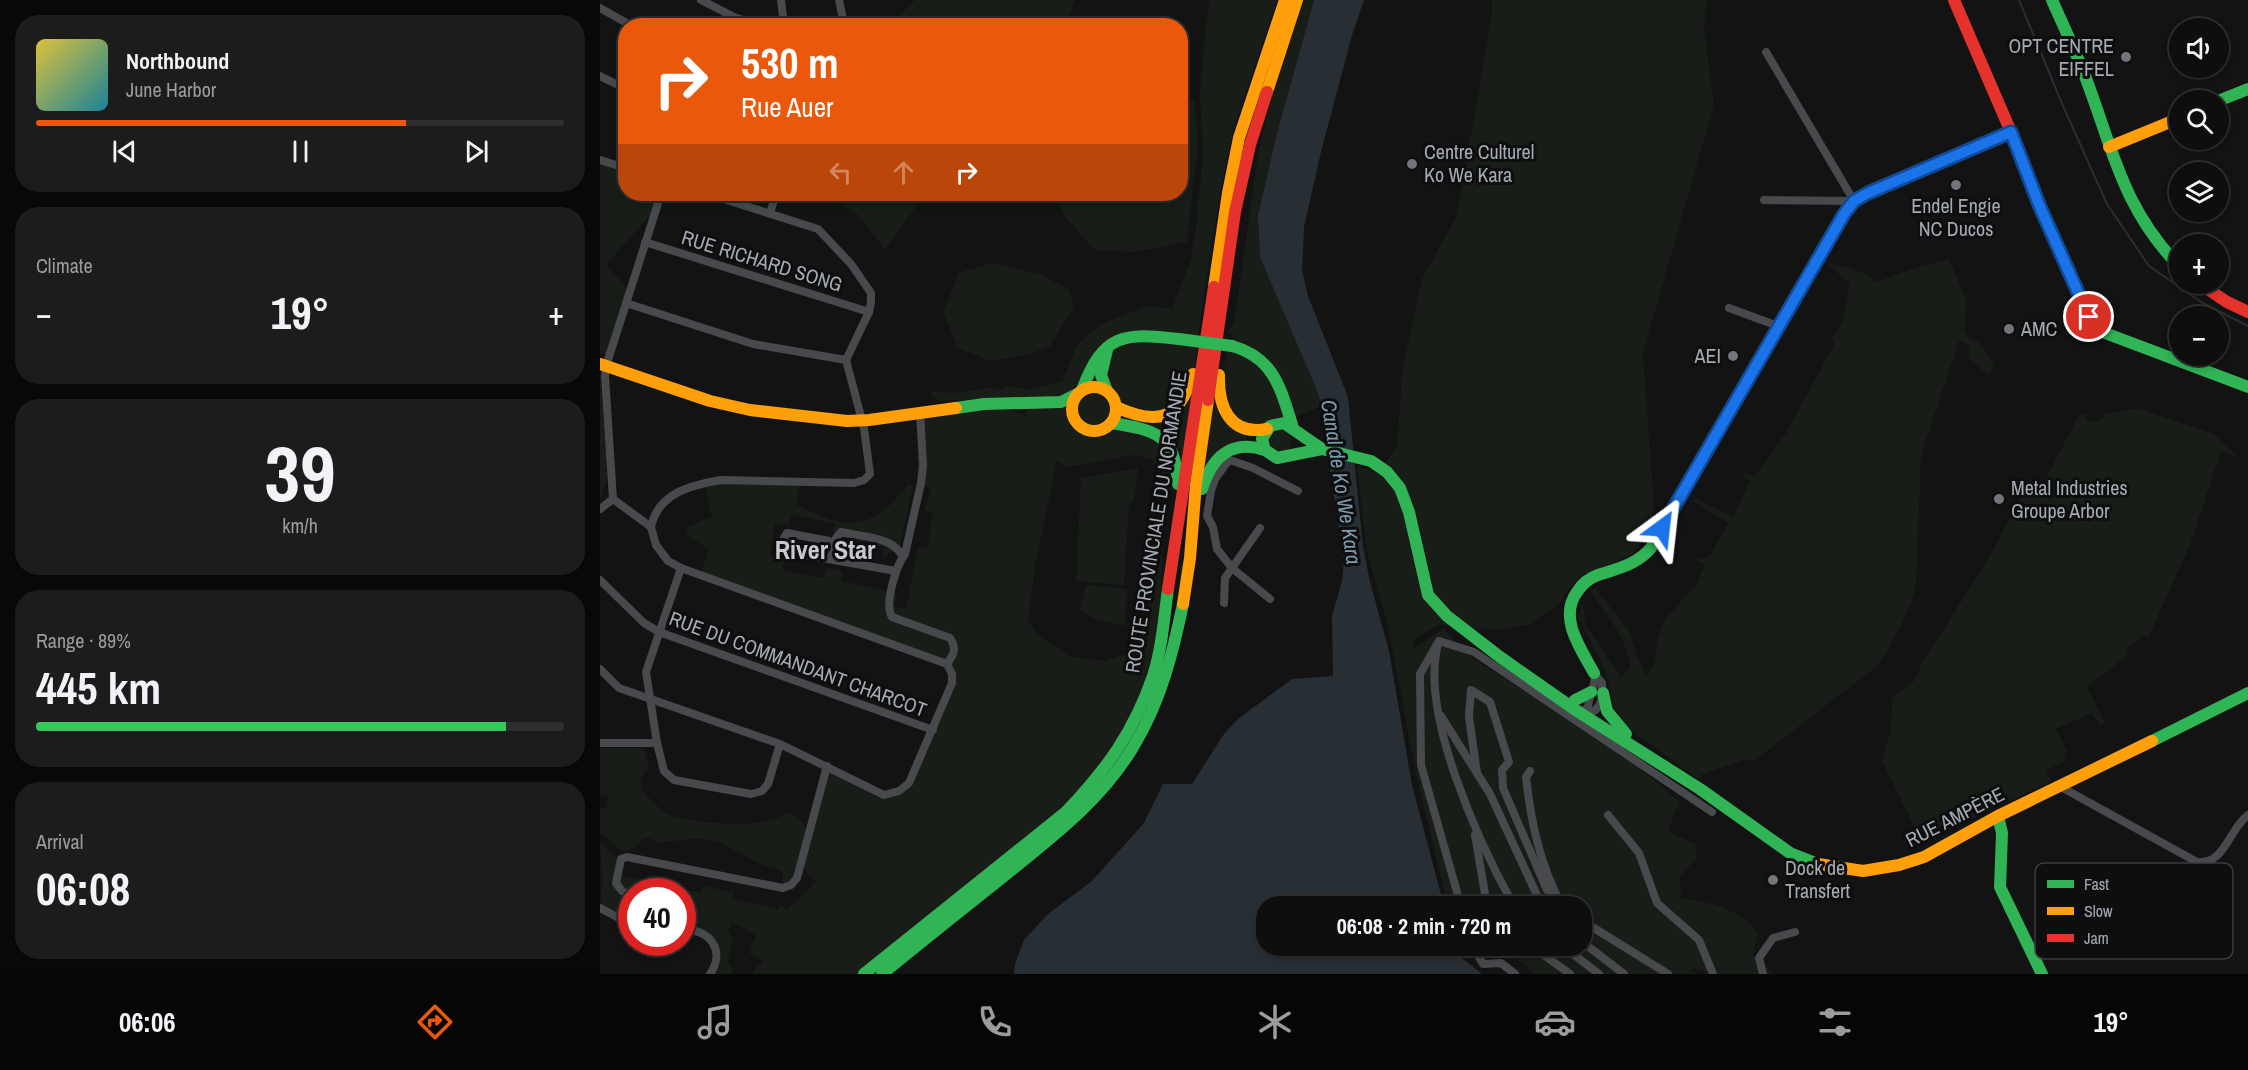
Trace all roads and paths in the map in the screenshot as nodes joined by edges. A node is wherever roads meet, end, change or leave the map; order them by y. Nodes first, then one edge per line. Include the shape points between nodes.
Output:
1 (701, 0) edge
2 (781, 0) edge
3 (839, 0) edge
4 (1285, 0) edge
5 (1297, 0) edge
6 (1954, 0) edge
7 (2052, 0) edge
8 (600, 8) edge
9 (618, 18) edge
10 (737, 18) edge
11 (783, 18) edge
12 (841, 18) edge
13 (1766, 52) dead end
14 (600, 76) edge
15 (618, 85) edge
16 (2248, 89) edge
17 (2229, 97) edge
18 (2169, 122) edge
19 (2011, 132) junction
20 (2109, 147) junction
21 (600, 160) edge
22 (618, 166) edge
23 (1764, 200) dead end
24 (659, 201) edge
25 (731, 201) edge
26 (774, 201) edge
27 (1854, 201) junction
28 (770, 213) junction
29 (645, 242) junction
30 (2169, 258) edge
31 (2215, 294) edge
32 (626, 303) junction
33 (1729, 308) dead end
34 (869, 312) junction
35 (2248, 312) edge
36 (1214, 324) junction
37 (1778, 326) junction
38 (1107, 349) junction
39 (846, 360) junction
40 (603, 366) edge
41 (2248, 387) edge
42 (1107, 391) junction
43 (1080, 392) junction
44 (1282, 392) junction
45 (1031, 404) junction
46 (1116, 407) junction
47 (920, 413) junction
48 (1073, 416) junction
49 (862, 421) junction
50 (1111, 423) junction
51 (1270, 427) junction
52 (1294, 430) junction
53 (1265, 450) junction
54 (1325, 450) junction
55 (1291, 455) junction
56 (1226, 458) junction
57 (1298, 491) dead end
58 (613, 499) junction
59 (600, 509) edge
60 (1195, 513) junction
61 (1178, 524) junction
62 (651, 527) junction
63 (1260, 528) dead end
64 (834, 545) junction
65 (903, 557) junction
66 (831, 559) junction
67 (681, 568) junction
68 (1232, 568) junction
69 (896, 571) junction
70 (600, 580) edge
71 (1270, 599) dead end
72 (1224, 603) dead end
73 (1462, 628) junction
74 (658, 632) junction
75 (1439, 641) junction
76 (947, 664) junction
77 (600, 669) edge
78 (1594, 673) joint
79 (1528, 677) junction
80 (1597, 693) junction
81 (2248, 693) edge
82 (649, 699) junction
83 (1575, 699) junction
84 (1590, 711) junction
85 (1439, 712) junction
86 (1598, 724) junction
87 (933, 730) junction
88 (1626, 735) junction
89 (600, 743) edge
90 (657, 743) junction
91 (780, 744) junction
92 (827, 765) junction
93 (1530, 771) dead end
94 (1477, 773) junction
95 (1681, 777) junction
96 (2061, 787) junction
97 (1712, 812) dead end
98 (1608, 815) dead end
99 (1472, 816) junction
100 (1998, 816) junction
101 (2248, 816) edge
102 (618, 886) edge
103 (1555, 893) junction
104 (1458, 896) edge
105 (1485, 896) edge
106 (1508, 896) edge
107 (1537, 896) edge
108 (1557, 896) edge
109 (600, 908) edge
110 (618, 918) edge
111 (1592, 927) edge
112 (696, 930) edge
113 (1795, 932) dead end
114 (1592, 949) edge
115 (1479, 956) edge
116 (1545, 956) edge
117 (1575, 956) edge
118 (710, 974) edge
119 (864, 974) edge
120 (882, 974) edge
121 (1515, 974) edge
122 (1570, 974) edge
123 (1599, 974) edge
124 (1624, 974) edge
125 (1668, 974) edge
126 (1713, 974) edge
127 (1763, 974) edge
128 (2042, 974) edge

1 - 10 street
2 - 11 street
3 - 12 street
4 - 36 main road, ROUTE PROVINCIALE DU NORMANDIE via 1239,138 1228,193
5 - 36 main road, ROUTE PROVINCIALE DU NORMANDIE via 1250,146
6 - 19 main road
7 - 20 main road
8 - 9 street
13 - 27 street
14 - 15 street
16 - 17 main road
18 - 20 main road
19 - 27 main road
19 - 41 main road via 2089,317 2105,333
20 - 30 main road via 2144,227
21 - 22 street
23 - 27 street
24 - 29 street
25 - 28 street
26 - 28 street
27 - 37 main road
28 - 34 street via 818,229 833,242 871,293
29 - 32 street
29 - 34 street, RUE RICHARD SONG
31 - 35 main road
32 - 39 street via 753,344
32 - 40 street
33 - 37 street
34 - 39 street
36 - 46 main road via 1178,409 1149,420
36 - 51 main road via 1221,350 1218,389 1224,409 1240,427 1252,431
36 - 60 main road, ROUTE PROVINCIALE DU NORMANDIE
36 - 61 main road, ROUTE PROVINCIALE DU NORMANDIE
37 - 78 main road via 1651,548 1631,566 1592,577 1575,593 1568,618
38 - 42 main road via 1101,375
38 - 43 main road via 1096,359
38 - 44 main road, bridge via 1125,336 1142,334 1232,346 1262,359
39 - 49 street
40 - 49 main road via 750,410
40 - 58 street
42 - 43 main road via 1095,387
42 - 46 main road
43 - 45 main road via 1061,402
43 - 48 main road via 1071,406
44 - 51 main road via 1280,416
44 - 52 main road
45 - 47 main road via 984,404
45 - 48 main road
46 - 50 main road
47 - 49 main road
47 - 65 street via 921,483
48 - 50 main road via 1090,431
49 - 62 street via 871,466 864,480 704,482 670,495 660,505
50 - 61 main road via 1159,434 1172,448 1178,473
51 - 52 main road via 1284,423
51 - 53 main road via 1262,439
52 - 54 main road
52 - 55 main road via 1297,447
53 - 55 main road via 1277,458
53 - 56 main road via 1253,444 1238,446
54 - 55 main road
54 - 73 main road, RUE AMPÈRE via 1371,462 1387,472 1400,488 1428,595
56 - 57 street
56 - 60 main road via 1211,465
56 - 68 street via 1215,479 1207,516 1217,549
58 - 59 street
58 - 62 street
60 - 120 main road, ROUTE PROVINCIALE DU NORMANDIE via 1184,594 1165,678 1149,719 1117,772 1072,822
61 - 119 main road, ROUTE PROVINCIALE DU NORMANDIE via 1153,676 1126,739 1108,765 1066,812
62 - 67 street via 656,545 668,561
63 - 68 street
64 - 65 street via 841,532 892,543
64 - 66 street
64 - 66 street via 788,533 782,547
65 - 69 street
66 - 69 street
67 - 74 street
67 - 76 street
68 - 71 street
68 - 72 street via 1225,578
69 - 76 street via 888,611 891,617 950,638 955,646
70 - 74 street, RUE DU COMMANDANT CHARCOT
73 - 79 main road, RUE AMPÈRE
73 - 83 main road, RUE AMPÈRE
74 - 82 street via 646,672
74 - 87 street, RUE DU COMMANDANT CHARCOT
75 - 85 street via 1434,656
75 - 97 street via 1474,652
75 - 104 street via 1420,674 1421,765
76 - 87 street via 952,683
77 - 82 street via 619,688
78 - 80 street via 1602,683
79 - 84 street
79 - 86 main road, RUE AMPÈRE
80 - 83 main road
80 - 84 street via 1601,703
80 - 88 main road
81 - 96 main road, RUE AMPÈRE
82 - 90 street
82 - 91 street
83 - 84 main road, RUE AMPÈRE
84 - 86 street
84 - 88 main road, RUE AMPÈRE
85 - 94 street
85 - 99 street via 1445,748
86 - 95 main road, RUE AMPÈRE
87 - 92 street via 909,783 899,791 884,795
88 - 95 main road, RUE AMPÈRE
89 - 90 street
90 - 91 street via 664,771 674,780 751,794 768,784
91 - 92 street
92 - 102 street via 797,878 791,885 783,888 627,857 621,859
93 - 103 street via 1526,777 1533,829
94 - 103 street via 1469,717 1471,690 1490,702 1509,762 1502,770 1503,788 1547,890
94 - 107 street via 1491,794
95 - 100 main road, RUE AMPÈRE via 1790,853 1850,871 1875,871 1924,857
96 - 100 main road, RUE AMPÈRE
96 - 101 street via 2197,862 2206,863 2221,853 2239,822
98 - 126 street via 1639,853 1657,903 1699,940
99 - 105 street
99 - 106 street via 1491,866
100 - 128 main road via 2000,887
103 - 108 street
109 - 110 street
111 - 125 street
112 - 118 street via 710,937 716,950 717,964
113 - 127 street via 1773,938 1759,958
114 - 124 street
115 - 121 street via 1483,964 1501,963
116 - 122 street
117 - 123 street

